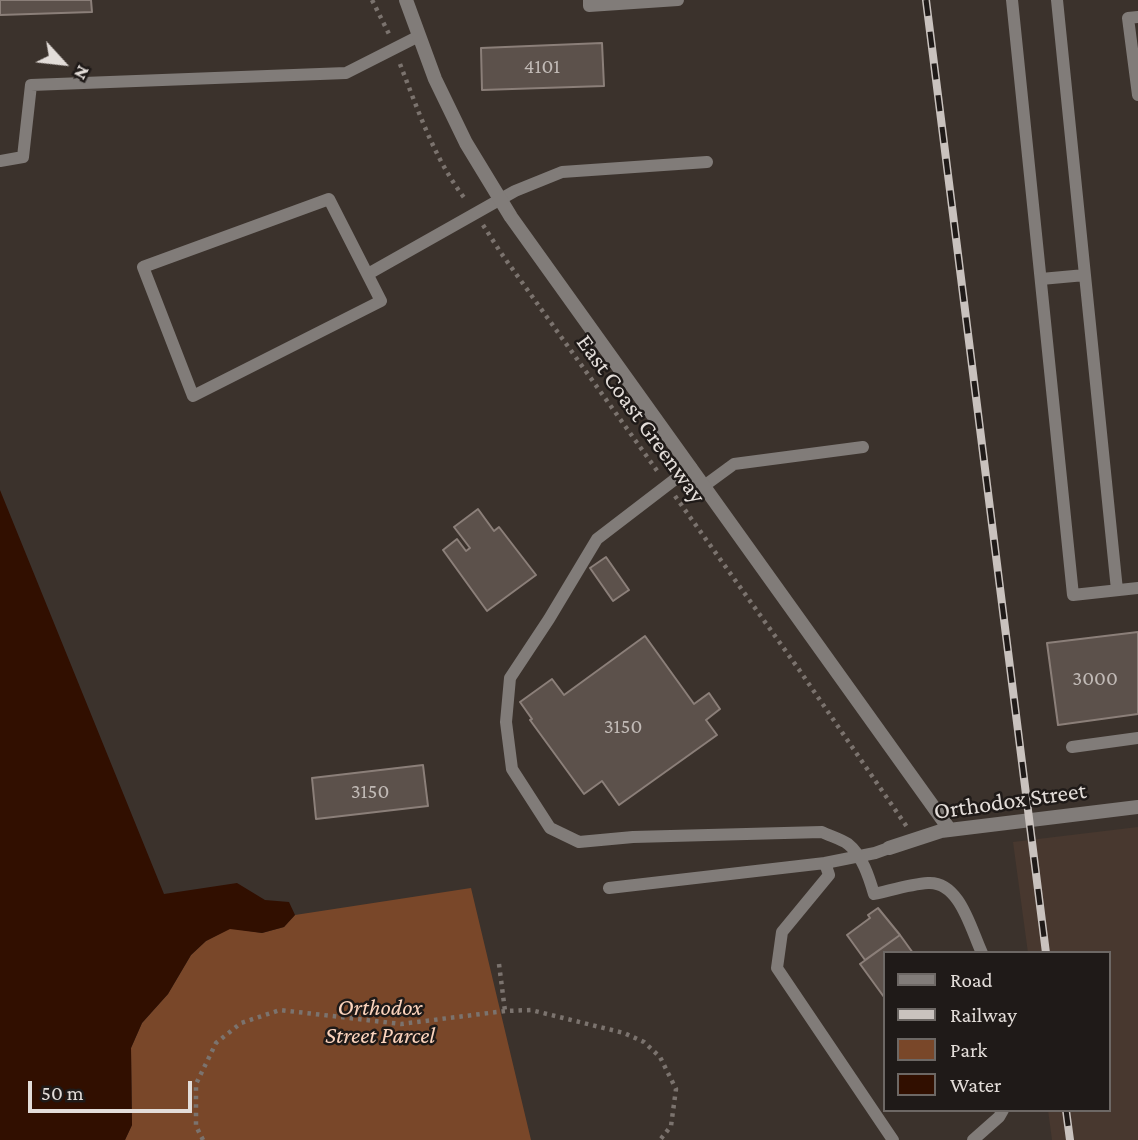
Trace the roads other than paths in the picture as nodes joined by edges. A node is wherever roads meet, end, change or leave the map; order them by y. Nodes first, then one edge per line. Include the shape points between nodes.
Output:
1 (407, 0) edge
2 (589, 0) edge
3 (678, 0) edge
4 (1012, 0) edge
5 (1057, 0) edge
6 (1138, 17) edge
7 (419, 36) junction
8 (1138, 95) edge
9 (0, 161) edge
10 (707, 162) dead end
11 (500, 199) junction
12 (368, 274) junction
13 (1085, 275) junction
14 (1041, 279) junction
15 (863, 447) dead end
16 (691, 467) junction
17 (704, 486) junction
18 (1138, 588) edge
19 (1117, 590) junction
20 (1138, 738) edge
21 (1072, 747) dead end
22 (1138, 807) edge
23 (950, 830) junction
24 (889, 848) joint
25 (858, 856) junction
26 (825, 863) junction
27 (609, 888) dead end
28 (981, 951) edge
29 (1002, 1112) edge
30 (893, 1140) edge
31 (973, 1140) edge

1 - 7 street
2 - 3 lane via 589,6
4 - 14 lane
5 - 13 lane
6 - 8 lane via 1128,18
7 - 9 lane via 346,73 31,85 23,157
7 - 11 street via 466,143
10 - 11 lane via 562,172
11 - 12 lane
11 - 16 street
12 - 12 lane via 329,199 143,267 192,396 382,301
13 - 14 lane
13 - 19 lane
14 - 19 lane via 1073,595
15 - 17 lane via 734,464
16 - 17 street
16 - 25 lane via 597,539 510,678 506,722 512,769 550,828 579,842 822,832 848,845
17 - 23 street
18 - 19 lane
20 - 21 lane
22 - 23 street, Orthodox Street
23 - 24 street, Orthodox Street
24 - 25 lane
25 - 26 lane
25 - 28 lane via 874,894 931,883 946,886 956,896
26 - 27 lane
26 - 30 lane via 829,875 782,932 777,968
29 - 31 lane

